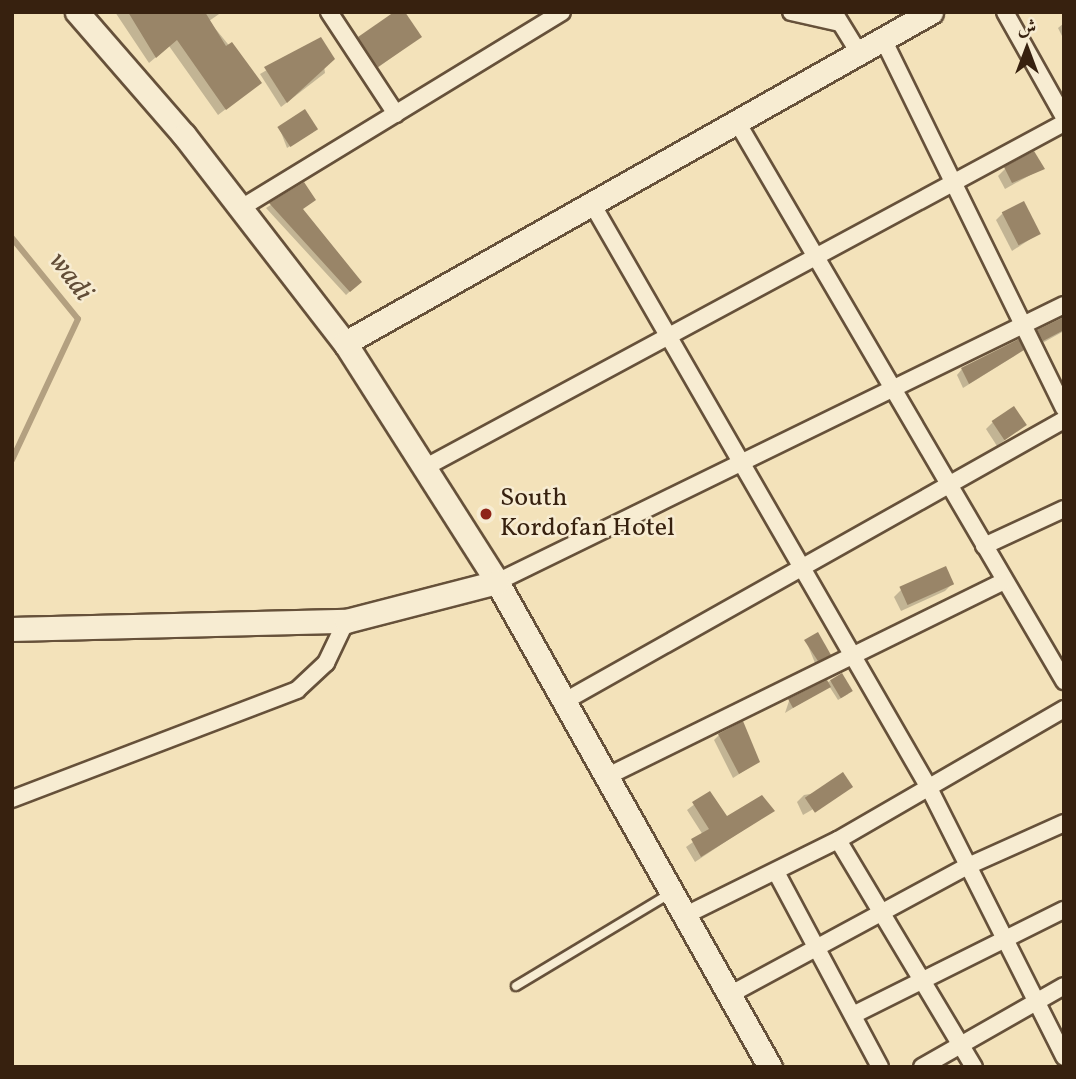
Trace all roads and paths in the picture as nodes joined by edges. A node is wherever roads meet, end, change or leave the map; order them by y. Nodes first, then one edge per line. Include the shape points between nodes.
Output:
1 (77, 12) edge
2 (329, 12) edge
3 (562, 12) edge
4 (791, 12) edge
5 (931, 12) edge
6 (1005, 12) edge
7 (837, 18) edge
8 (883, 39) junction
9 (859, 53) junction
10 (396, 114) junction
11 (1064, 117) edge
12 (737, 122) junction
13 (1064, 122) edge
14 (953, 180) junction
15 (591, 202) junction
16 (241, 208) junction
17 (817, 252) junction
18 (1064, 305) edge
19 (1025, 324) junction
20 (668, 331) junction
21 (345, 343) junction
22 (892, 389) junction
23 (1064, 408) edge
24 (1064, 420) edge
25 (744, 459) junction
26 (424, 468) junction
27 (950, 487) junction
28 (1064, 509) edge
29 (984, 546) junction
30 (806, 568) junction
31 (1005, 581) junction
32 (497, 582) junction
33 (346, 621) junction
34 (12, 629) edge
35 (854, 654) junction
36 (1064, 681) edge
37 (565, 701) junction
38 (1064, 709) edge
39 (608, 776) junction
40 (929, 788) junction
41 (12, 799) edge
42 (1064, 823) edge
43 (838, 840) junction
44 (968, 866) junction
45 (776, 872) junction
46 (674, 891) junction
47 (1064, 910) edge
48 (880, 912) junction
49 (688, 915) junction
50 (1006, 943) junction
51 (820, 947) junction
52 (926, 982) junction
53 (516, 986) dead end
54 (1064, 986) edge
55 (730, 994) junction
56 (1035, 1000) junction
57 (853, 1014) junction
58 (964, 1047) junction
59 (1064, 1057) edge
60 (770, 1067) edge
61 (880, 1067) edge
62 (922, 1067) edge
63 (974, 1067) edge

1 - 16 main road
2 - 10 street
3 - 10 street
4 - 7 street
5 - 8 main road
6 - 11 street
7 - 9 street
8 - 9 main road
8 - 14 street
9 - 12 main road
10 - 16 street
12 - 15 main road
12 - 17 street
13 - 14 street
14 - 17 street
14 - 19 street
15 - 20 street
15 - 21 main road
16 - 21 main road
17 - 20 street
17 - 22 street
18 - 19 street
19 - 22 street
19 - 23 street
20 - 25 street
20 - 26 street
21 - 26 main road
22 - 25 street
22 - 27 street
24 - 27 street
25 - 30 street
25 - 32 street
26 - 32 main road
27 - 29 street
27 - 30 street
28 - 29 street
29 - 31 street
30 - 35 street
30 - 37 street
31 - 35 street
31 - 36 street
32 - 33 main road
32 - 37 main road
33 - 34 main road
33 - 41 street via 326,663 298,690
35 - 39 street
35 - 40 street
37 - 39 main road
38 - 40 street
39 - 46 main road
40 - 43 street
40 - 44 street
42 - 44 street
43 - 45 street
43 - 48 street
44 - 48 street
44 - 50 street
45 - 49 street
45 - 51 street
46 - 49 main road
46 - 53 lane
47 - 50 street
48 - 51 street
48 - 52 street
49 - 55 main road
50 - 52 street
50 - 56 street
51 - 55 street
51 - 57 street
52 - 57 street
52 - 58 street
54 - 56 street
55 - 60 main road
56 - 58 street
56 - 59 street
57 - 61 street
58 - 62 street
58 - 63 street

